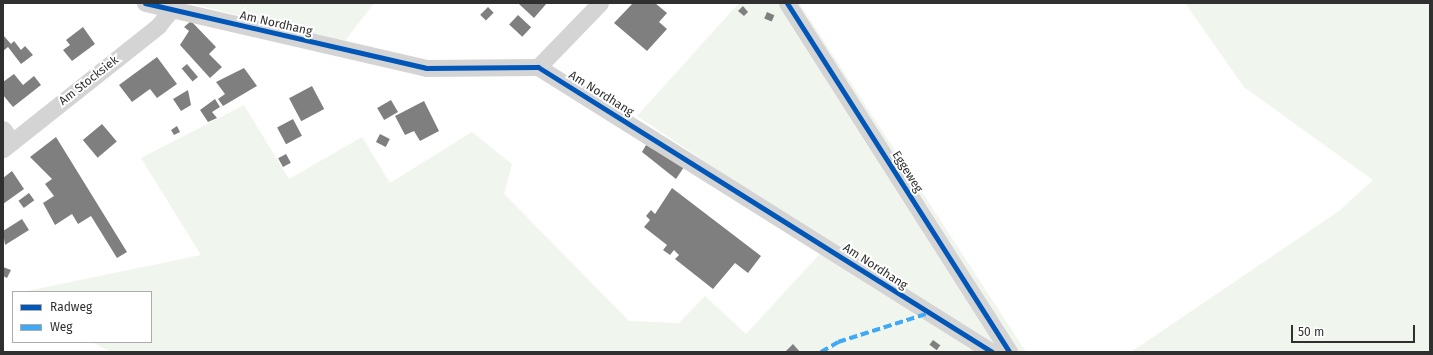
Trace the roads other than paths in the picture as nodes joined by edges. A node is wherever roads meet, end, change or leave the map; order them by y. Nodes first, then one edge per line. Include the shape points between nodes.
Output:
1 (144, 3) edge
2 (600, 3) edge
3 (788, 3) edge
4 (171, 10) junction
5 (538, 67) junction
6 (6, 140) edge
7 (992, 352) edge
8 (1009, 352) edge

1 - 4 street, Am Nordhang
2 - 5 street
3 - 8 street, Eggeweg
4 - 5 street, Am Nordhang via 426,68
4 - 6 street, Am Stocksiek via 158,26
5 - 7 street, Am Nordhang

